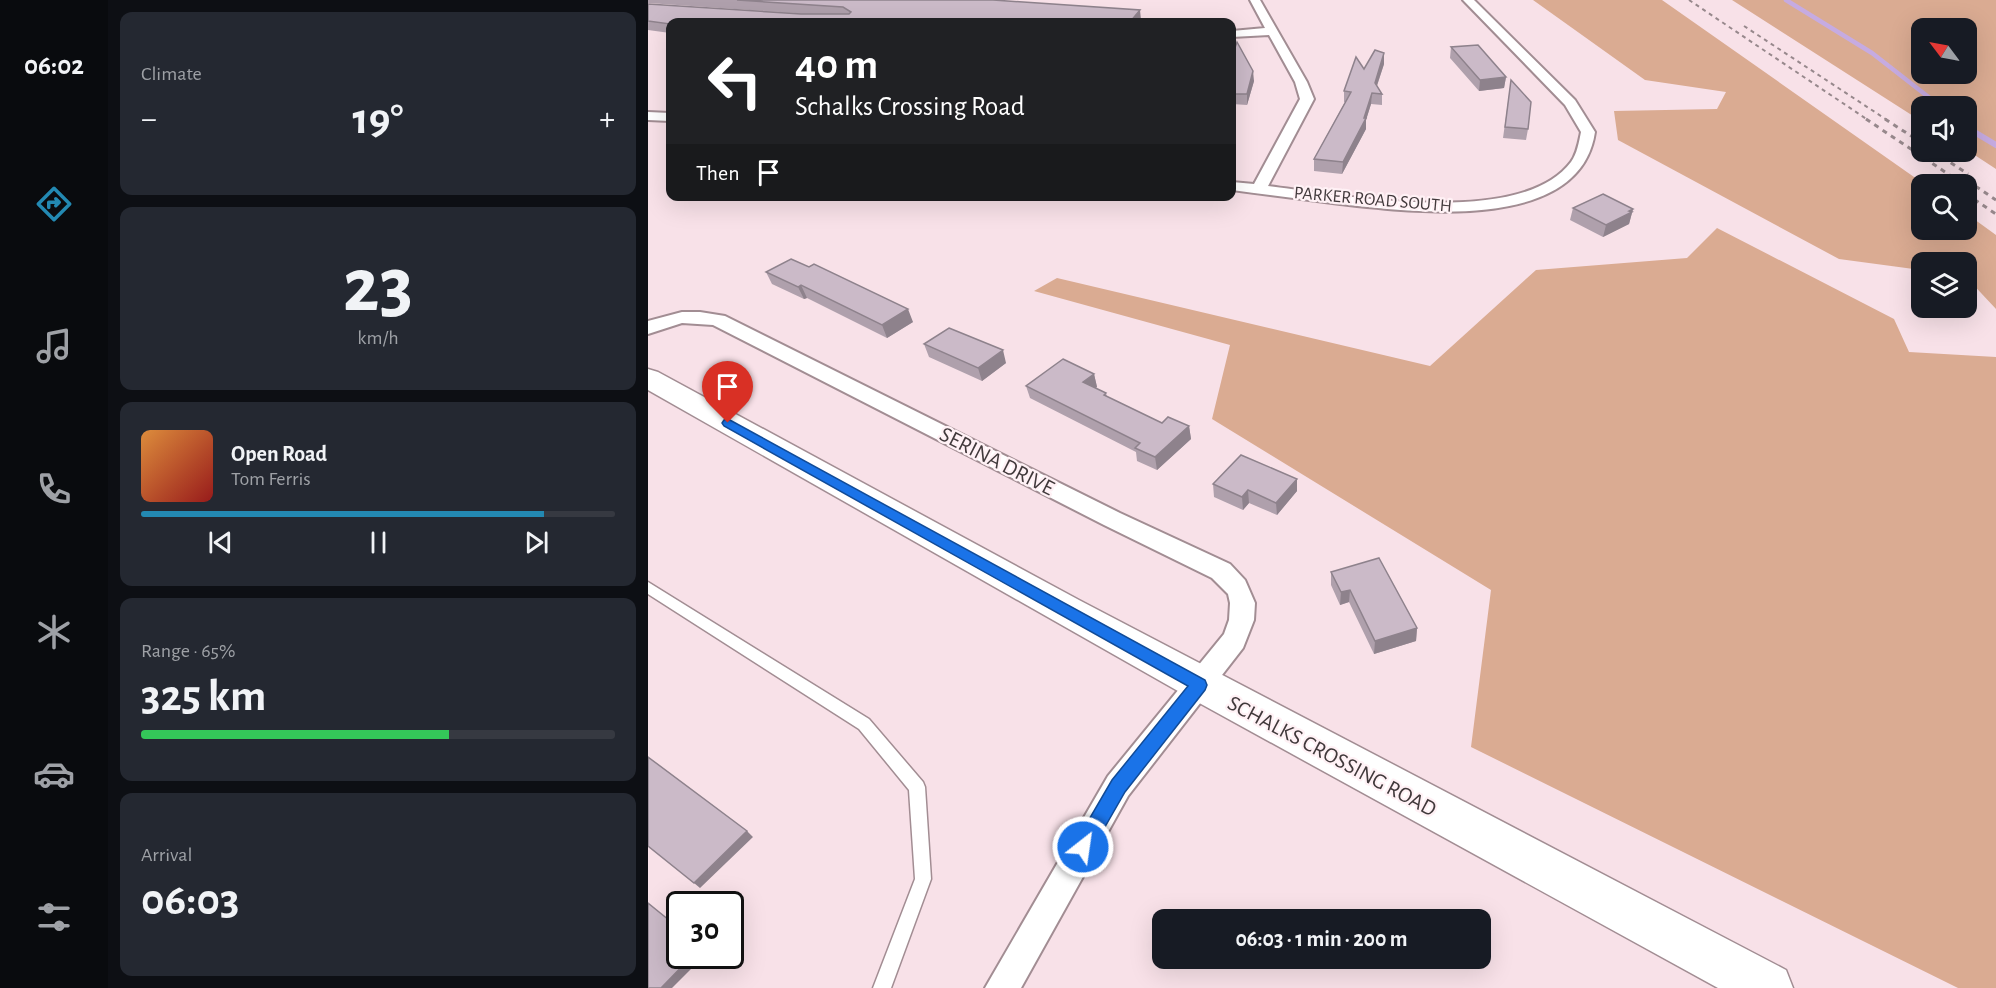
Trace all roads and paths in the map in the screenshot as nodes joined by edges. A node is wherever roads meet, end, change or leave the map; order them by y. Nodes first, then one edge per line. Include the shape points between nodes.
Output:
1 (1255, 0) edge
2 (1468, 0) edge
3 (1272, 31) junction
4 (1236, 34) edge
5 (648, 116) edge
6 (666, 117) edge
7 (1236, 186) edge
8 (1258, 189) junction
9 (648, 328) edge
10 (648, 378) edge
11 (648, 587) edge
12 (1199, 685) junction
13 (882, 988) edge
14 (1002, 988) edge
15 (1768, 988) edge

1 - 3 street
2 - 8 street, PARKER ROAD SOUTH via 1581,118 1588,132 1586,149 1574,168 1558,182 1535,192 1465,207 1422,208
3 - 4 street
3 - 8 street via 1307,99
5 - 6 street
7 - 8 street, PARKER ROAD SOUTH
9 - 12 street, SERINA DRIVE via 683,317 718,320 1221,571 1234,582 1242,597 1244,617 1234,640
10 - 12 street, SCHALKS CROSSING ROAD
11 - 13 lane via 864,724 917,787 923,879
12 - 14 street, SERINA DRIVE via 1118,786
12 - 15 street, SCHALKS CROSSING ROAD

